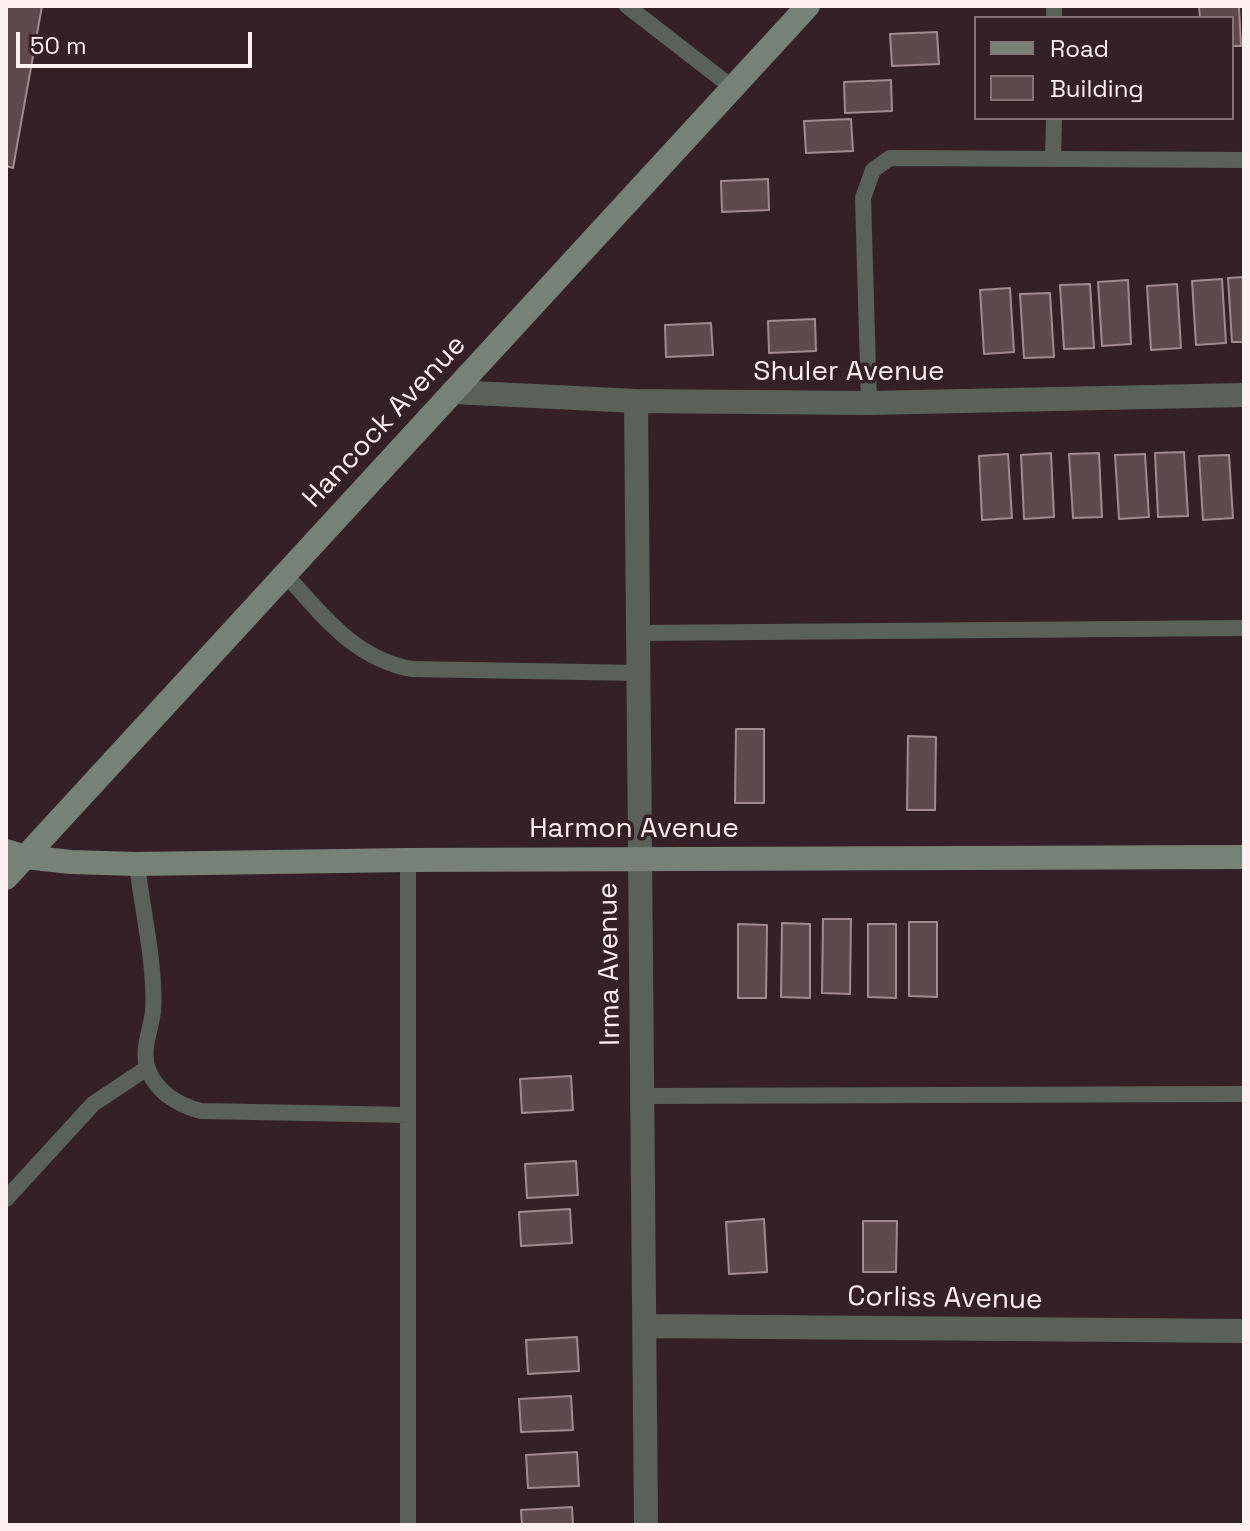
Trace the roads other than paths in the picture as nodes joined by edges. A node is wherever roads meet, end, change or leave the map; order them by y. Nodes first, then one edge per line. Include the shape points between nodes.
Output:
1 (627, 6) edge
2 (808, 6) edge
3 (733, 88) junction
4 (1054, 120) edge
5 (1053, 159) junction
6 (1244, 160) edge
7 (453, 392) junction
8 (1244, 395) edge
9 (636, 401) junction
10 (869, 403) junction
11 (286, 575) junction
12 (1244, 628) edge
13 (639, 633) junction
14 (640, 673) junction
15 (16, 854) edge
16 (1244, 857) edge
17 (639, 859) junction
18 (408, 860) junction
19 (137, 864) junction
20 (6, 878) edge
21 (147, 1068) junction
22 (1244, 1094) edge
23 (642, 1096) junction
24 (408, 1115) junction
25 (6, 1199) edge
26 (645, 1326) junction
27 (1244, 1331) edge
28 (408, 1525) edge
29 (646, 1525) edge

1 - 3 lane
2 - 3 street, Hancock Avenue
3 - 7 street, Hancock Avenue
4 - 5 lane
5 - 6 lane
5 - 10 lane via 890,158 873,170 863,198
7 - 9 street, Shuler Avenue
7 - 11 street, Hancock Avenue
8 - 10 street, Shuler Avenue
9 - 10 street, Shuler Avenue
9 - 13 street, Irma Avenue
11 - 14 lane via 350,642 394,666
11 - 15 street, Hancock Avenue
12 - 13 lane
13 - 14 street, Irma Avenue
14 - 17 street, Irma Avenue
15 - 19 street, Harmon Avenue
15 - 20 street, Hancock Avenue
16 - 17 street, Harmon Avenue
17 - 18 street, Harmon Avenue
17 - 23 street, Irma Avenue
18 - 19 street, Harmon Avenue
18 - 24 lane
19 - 21 lane via 152,990
21 - 24 lane via 166,1096 201,1111
21 - 25 lane via 93,1104
22 - 23 lane
23 - 26 street, Irma Avenue
24 - 28 lane
26 - 27 street, Corliss Avenue
26 - 29 street, Irma Avenue

